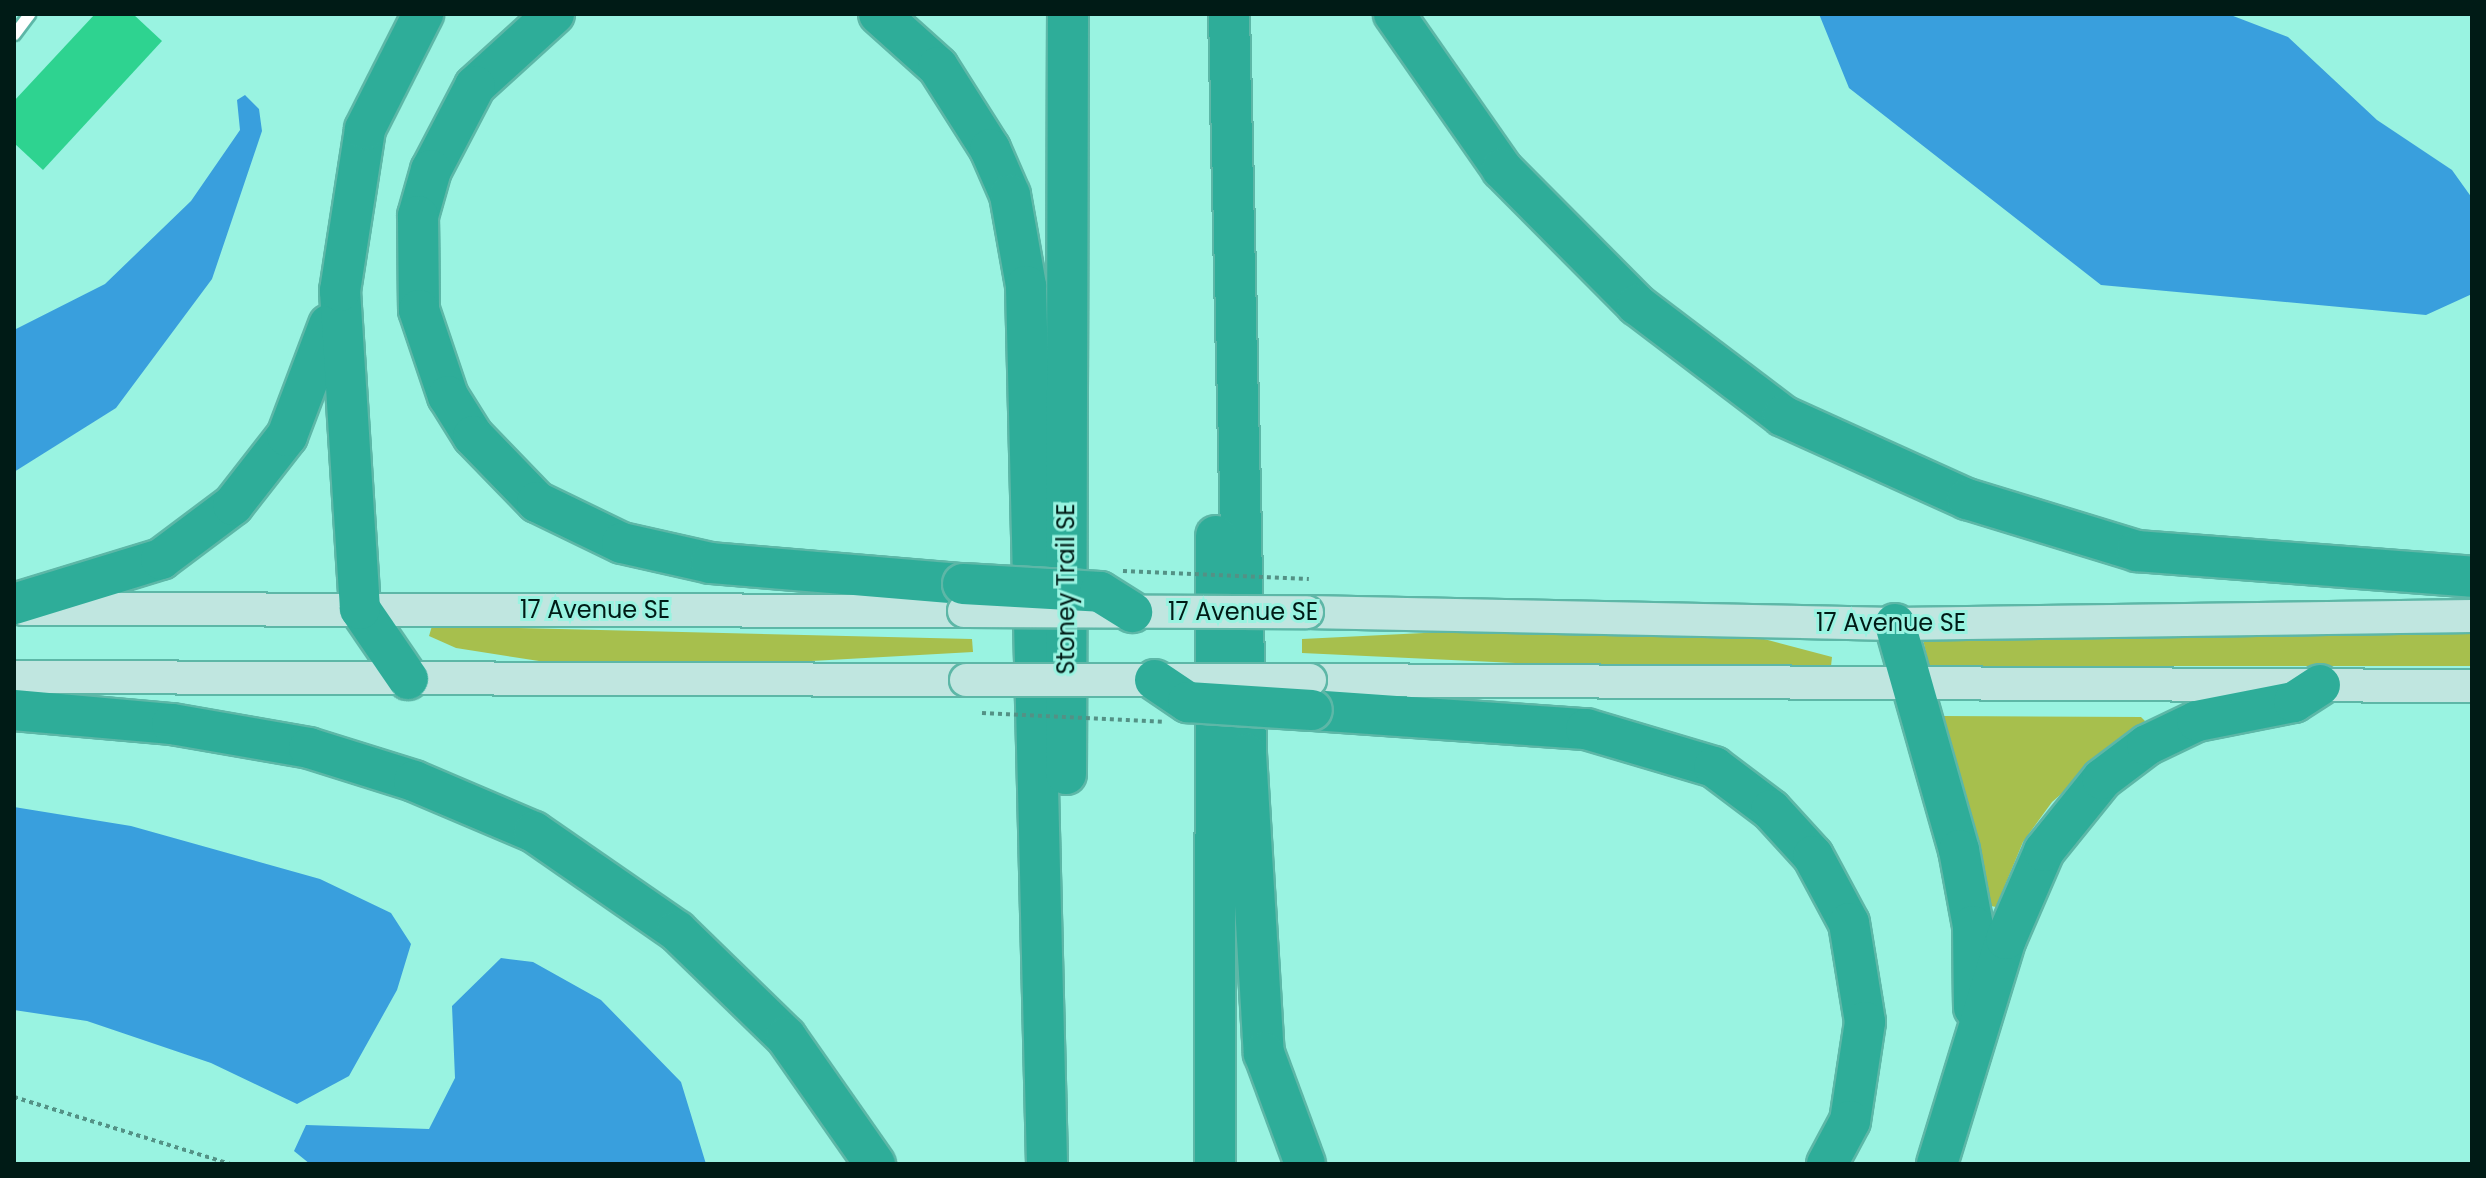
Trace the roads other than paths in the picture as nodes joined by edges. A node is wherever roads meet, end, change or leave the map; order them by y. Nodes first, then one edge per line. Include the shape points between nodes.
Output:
1 (29, 14) edge
2 (423, 14) edge
3 (554, 14) edge
4 (879, 14) edge
5 (1068, 14) edge
6 (1217, 14) edge
7 (1229, 14) edge
8 (1394, 14) edge
9 (14, 34) edge
10 (340, 291) junction
11 (2472, 577) edge
12 (963, 598) junction
13 (14, 607) edge
14 (360, 609) junction
15 (1132, 612) joint
16 (2472, 616) edge
17 (1895, 624) junction
18 (14, 677) edge
19 (408, 679) junction
20 (1155, 680) joint
21 (1916, 685) junction
22 (2320, 685) junction
23 (2472, 686) edge
24 (1311, 695) junction
25 (14, 710) edge
26 (1970, 1068) junction
27 (875, 1164) edge
28 (1047, 1164) edge
29 (1064, 1164) edge
30 (1215, 1164) edge
31 (1305, 1164) edge
32 (1827, 1164) edge
33 (1937, 1164) edge

1 - 9 lane
2 - 10 highway via 365,129
3 - 12 highway via 475,86 431,170 418,216 419,310 448,396 473,436 537,502 622,543 711,563
4 - 28 highway via 938,67 990,149 1010,195 1026,286
5 - 29 highway, Stoney Trail SE
6 - 30 highway
7 - 31 highway via 1246,754 1264,1053
8 - 11 highway via 1502,169 1637,305 1783,416 1967,499 2137,551
10 - 13 highway via 287,436 233,505 161,559
10 - 14 highway
12 - 14 main road, 17 Avenue SE
12 - 15 highway, bridge via 1100,592
13 - 14 main road, 17 Avenue SE
14 - 19 highway
15 - 17 main road, 17 Avenue SE, bridge
16 - 17 main road, 17 Avenue SE
17 - 21 highway
18 - 19 main road
19 - 20 main road, bridge
20 - 24 highway, bridge via 1188,702
21 - 22 main road
21 - 24 main road
21 - 26 highway via 1973,926
22 - 23 main road
22 - 26 highway via 2294,702 2197,721 2102,779 2044,851 2006,939
24 - 32 highway via 1586,729 1714,767 1771,810 1813,856 1849,923 1865,1022 1850,1121
25 - 27 highway via 172,724 309,748 414,781 534,832 699,952 786,1037
26 - 33 highway

